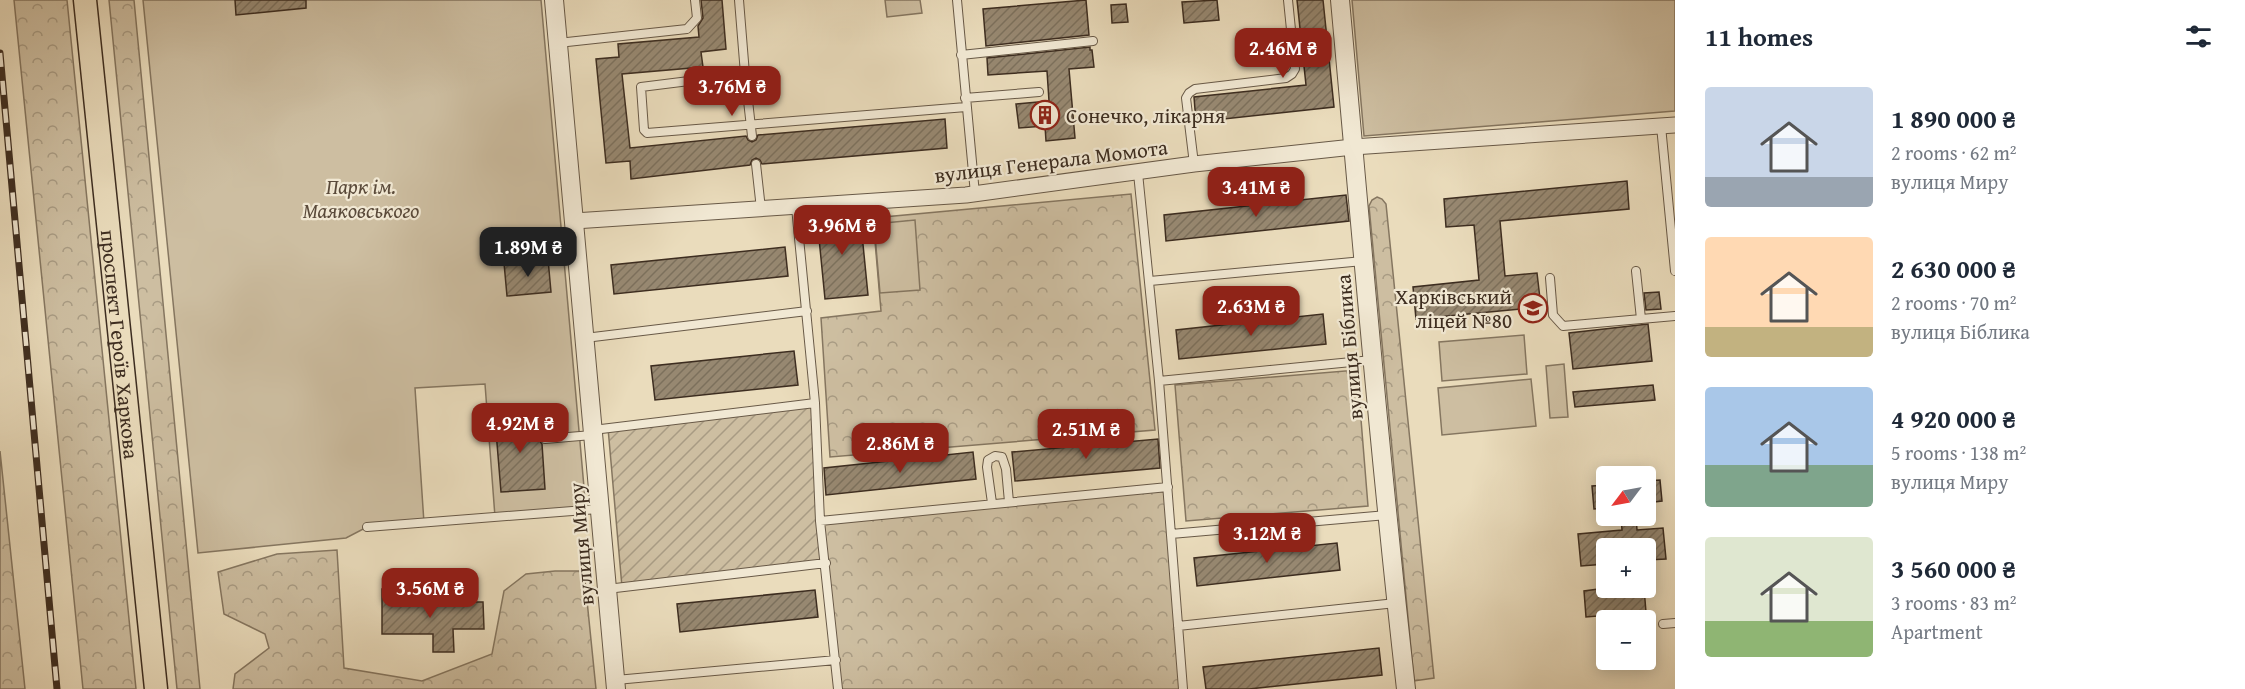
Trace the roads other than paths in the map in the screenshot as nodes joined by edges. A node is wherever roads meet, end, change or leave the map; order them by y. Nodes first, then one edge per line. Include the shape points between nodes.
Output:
1 (85, 0) edge
2 (554, 0) edge
3 (695, 0) edge
4 (739, 0) edge
5 (957, 0) edge
6 (1288, 0) edge
7 (1340, 0) edge
8 (1094, 41) dead end
9 (558, 43) junction
10 (962, 55) junction
11 (745, 74) junction
12 (1039, 92) dead end
13 (966, 102) junction
14 (751, 124) junction
15 (1668, 125) edge
16 (752, 136) dead end
17 (1353, 147) junction
18 (756, 164) dead end
19 (1194, 164) junction
20 (1138, 172) junction
21 (975, 194) junction
22 (796, 207) junction
23 (760, 208) junction
24 (574, 221) junction
25 (1674, 247) edge
26 (1364, 261) junction
27 (1636, 270) dead end
28 (1675, 271) edge
29 (1550, 278) dead end
30 (1150, 281) junction
31 (807, 311) junction
32 (1675, 316) edge
33 (1641, 319) junction
34 (585, 338) junction
35 (1371, 360) junction
36 (1159, 381) junction
37 (815, 403) junction
38 (593, 432) junction
39 (545, 439) dead end
40 (1168, 487) junction
41 (1009, 502) junction
42 (992, 503) junction
43 (600, 508) junction
44 (1387, 515) junction
45 (820, 521) junction
46 (367, 527) dead end
47 (1170, 534) junction
48 (826, 563) junction
49 (607, 589) junction
50 (1396, 603) junction
51 (1675, 622) edge
52 (1662, 624) dead end
53 (1178, 626) junction
54 (836, 660) junction
55 (615, 685) edge
56 (156, 689) edge
57 (838, 689) edge
58 (1183, 689) edge
59 (1406, 689) edge

1 - 56 main road, проспект Героїв Харкова
2 - 9 street, вулиця Миру
3 - 9 lane via 697,18 687,29
4 - 11 lane
5 - 10 lane
6 - 19 lane via 1295,69 1292,74 1286,78 1195,89 1185,98
7 - 17 street, вулиця Біблика
8 - 10 lane
9 - 24 street, вулиця Миру
10 - 13 lane
11 - 14 lane
11 - 14 lane via 644,85 640,90 644,130 651,135
12 - 13 lane
13 - 14 lane
13 - 21 lane
14 - 16 lane
15 - 17 street, вулиця Генерала Момота
15 - 25 lane
17 - 19 street, вулиця Генерала Момота
17 - 26 street, вулиця Біблика
18 - 23 lane
19 - 20 street, вулиця Генерала Момота
20 - 21 street, вулиця Генерала Момота
20 - 30 lane
21 - 22 street, вулиця Генерала Момота
22 - 23 street, вулиця Генерала Момота
22 - 31 lane
23 - 24 street, вулиця Генерала Момота
24 - 34 street, вулиця Миру
25 - 28 lane
26 - 30 lane
26 - 35 street, вулиця Біблика
27 - 33 lane
29 - 33 lane via 1553,315 1563,326
30 - 36 lane
31 - 34 lane
31 - 37 lane
32 - 33 lane
34 - 38 street, вулиця Миру
35 - 36 lane
35 - 44 street, вулиця Біблика
36 - 40 lane
37 - 38 lane
37 - 45 lane
38 - 39 lane
38 - 43 street, вулиця Миру
40 - 41 lane
40 - 47 lane
41 - 42 lane
41 - 42 lane via 1006,469 1002,457 995,456 987,466
42 - 45 lane
43 - 46 lane
43 - 49 street, вулиця Миру
44 - 47 lane
44 - 50 street, вулиця Біблика
45 - 48 lane
47 - 53 lane
48 - 49 lane
48 - 54 lane
49 - 55 street, вулиця Миру
50 - 53 lane
50 - 59 street, вулиця Біблика
51 - 52 lane
53 - 58 lane
54 - 55 lane
54 - 57 lane

